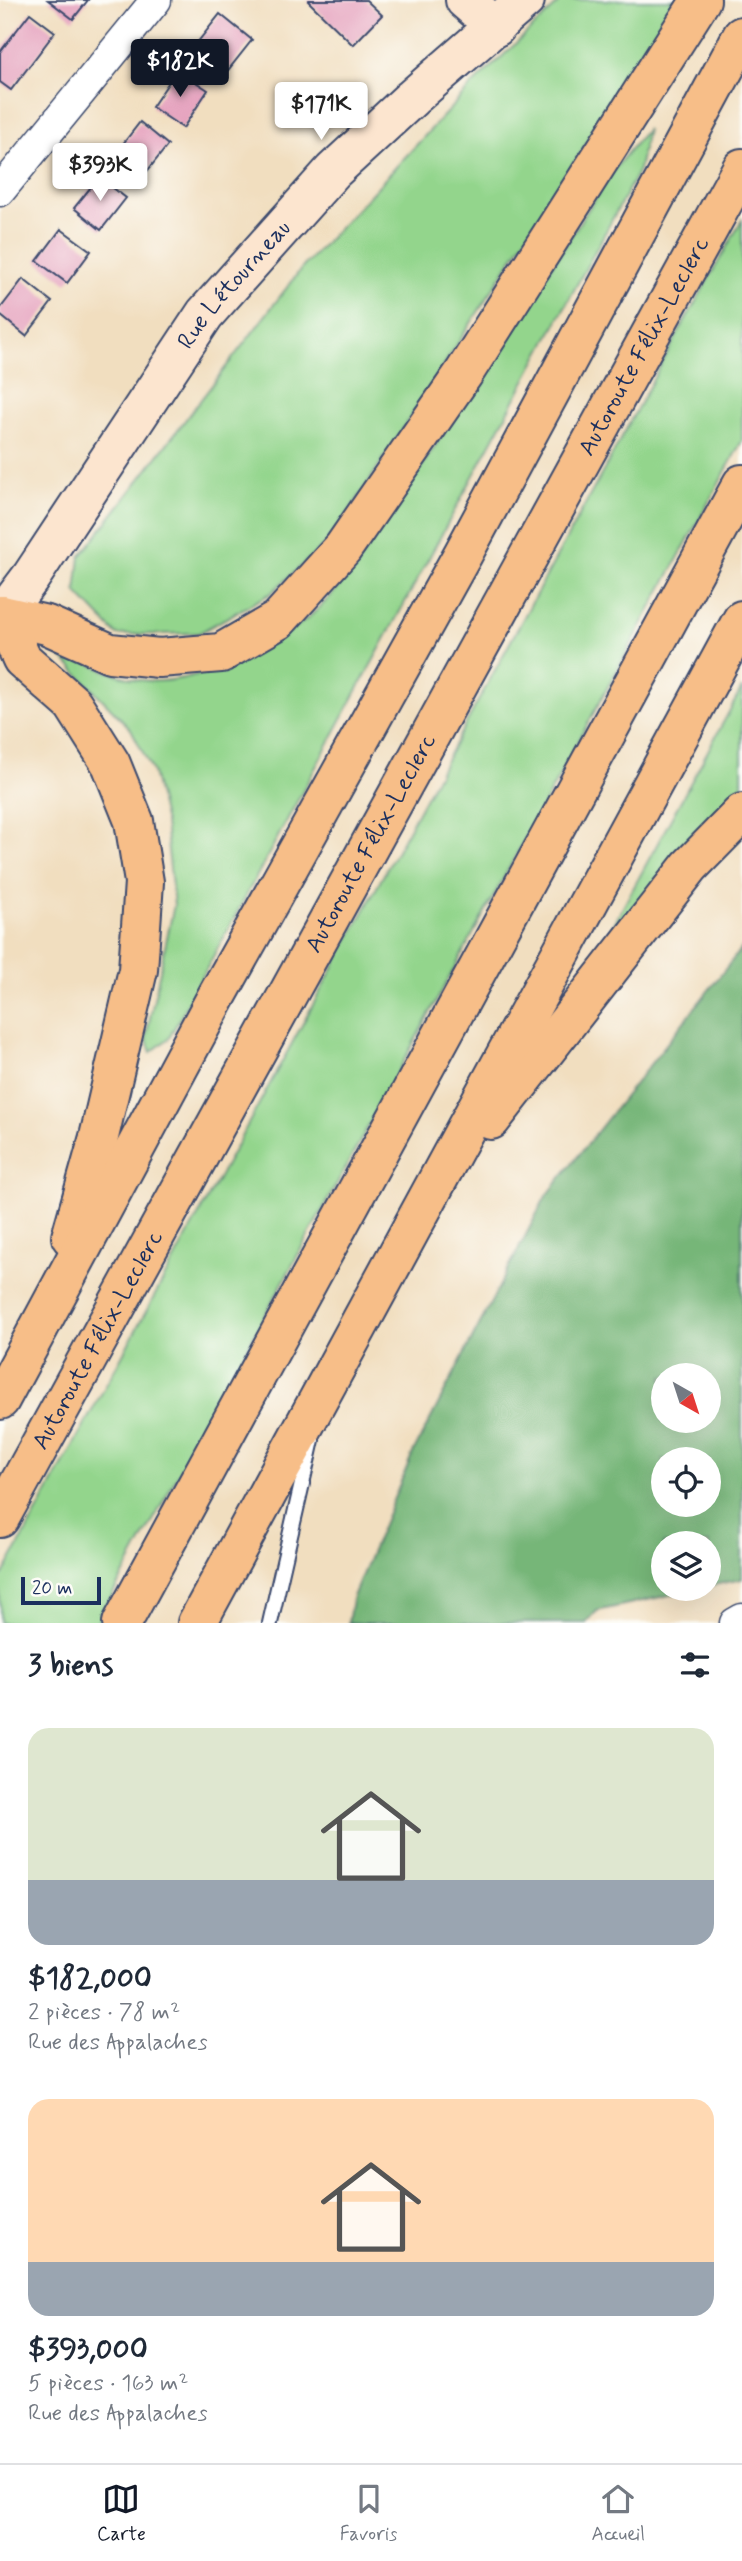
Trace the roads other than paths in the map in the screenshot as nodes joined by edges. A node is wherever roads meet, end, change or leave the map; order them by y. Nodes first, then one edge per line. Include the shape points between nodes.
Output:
1 (156, 0) edge
2 (466, 0) edge
3 (524, 0) edge
4 (701, 0) edge
5 (496, 27) junction
6 (742, 36) edge
7 (742, 168) edge
8 (0, 191) edge
9 (742, 484) edge
10 (1, 616) edge
11 (742, 620) edge
12 (742, 813) edge
13 (423, 1207) junction
14 (51, 1306) junction
15 (327, 1382) junction
16 (0, 1400) edge
17 (0, 1518) edge
18 (742, 1619) edge
19 (122, 1623) edge
20 (197, 1623) edge
21 (270, 1623) edge
22 (735, 1623) edge

1 - 8 street
2 - 5 street
3 - 5 street, Rue Létourneau
4 - 10 highway via 464,373 343,548 278,620 221,653 159,658 110,653 47,625
5 - 10 street, Rue Létourneau via 333,172 205,314
6 - 14 highway
7 - 17 highway, Autoroute Félix-Leclerc
9 - 19 highway
10 - 14 highway via 23,659 72,704 111,764 134,821 144,882 138,970 99,1136
11 - 13 highway
12 - 13 highway via 690,866
13 - 15 highway
14 - 16 highway
15 - 20 highway
15 - 21 lane
18 - 22 street

